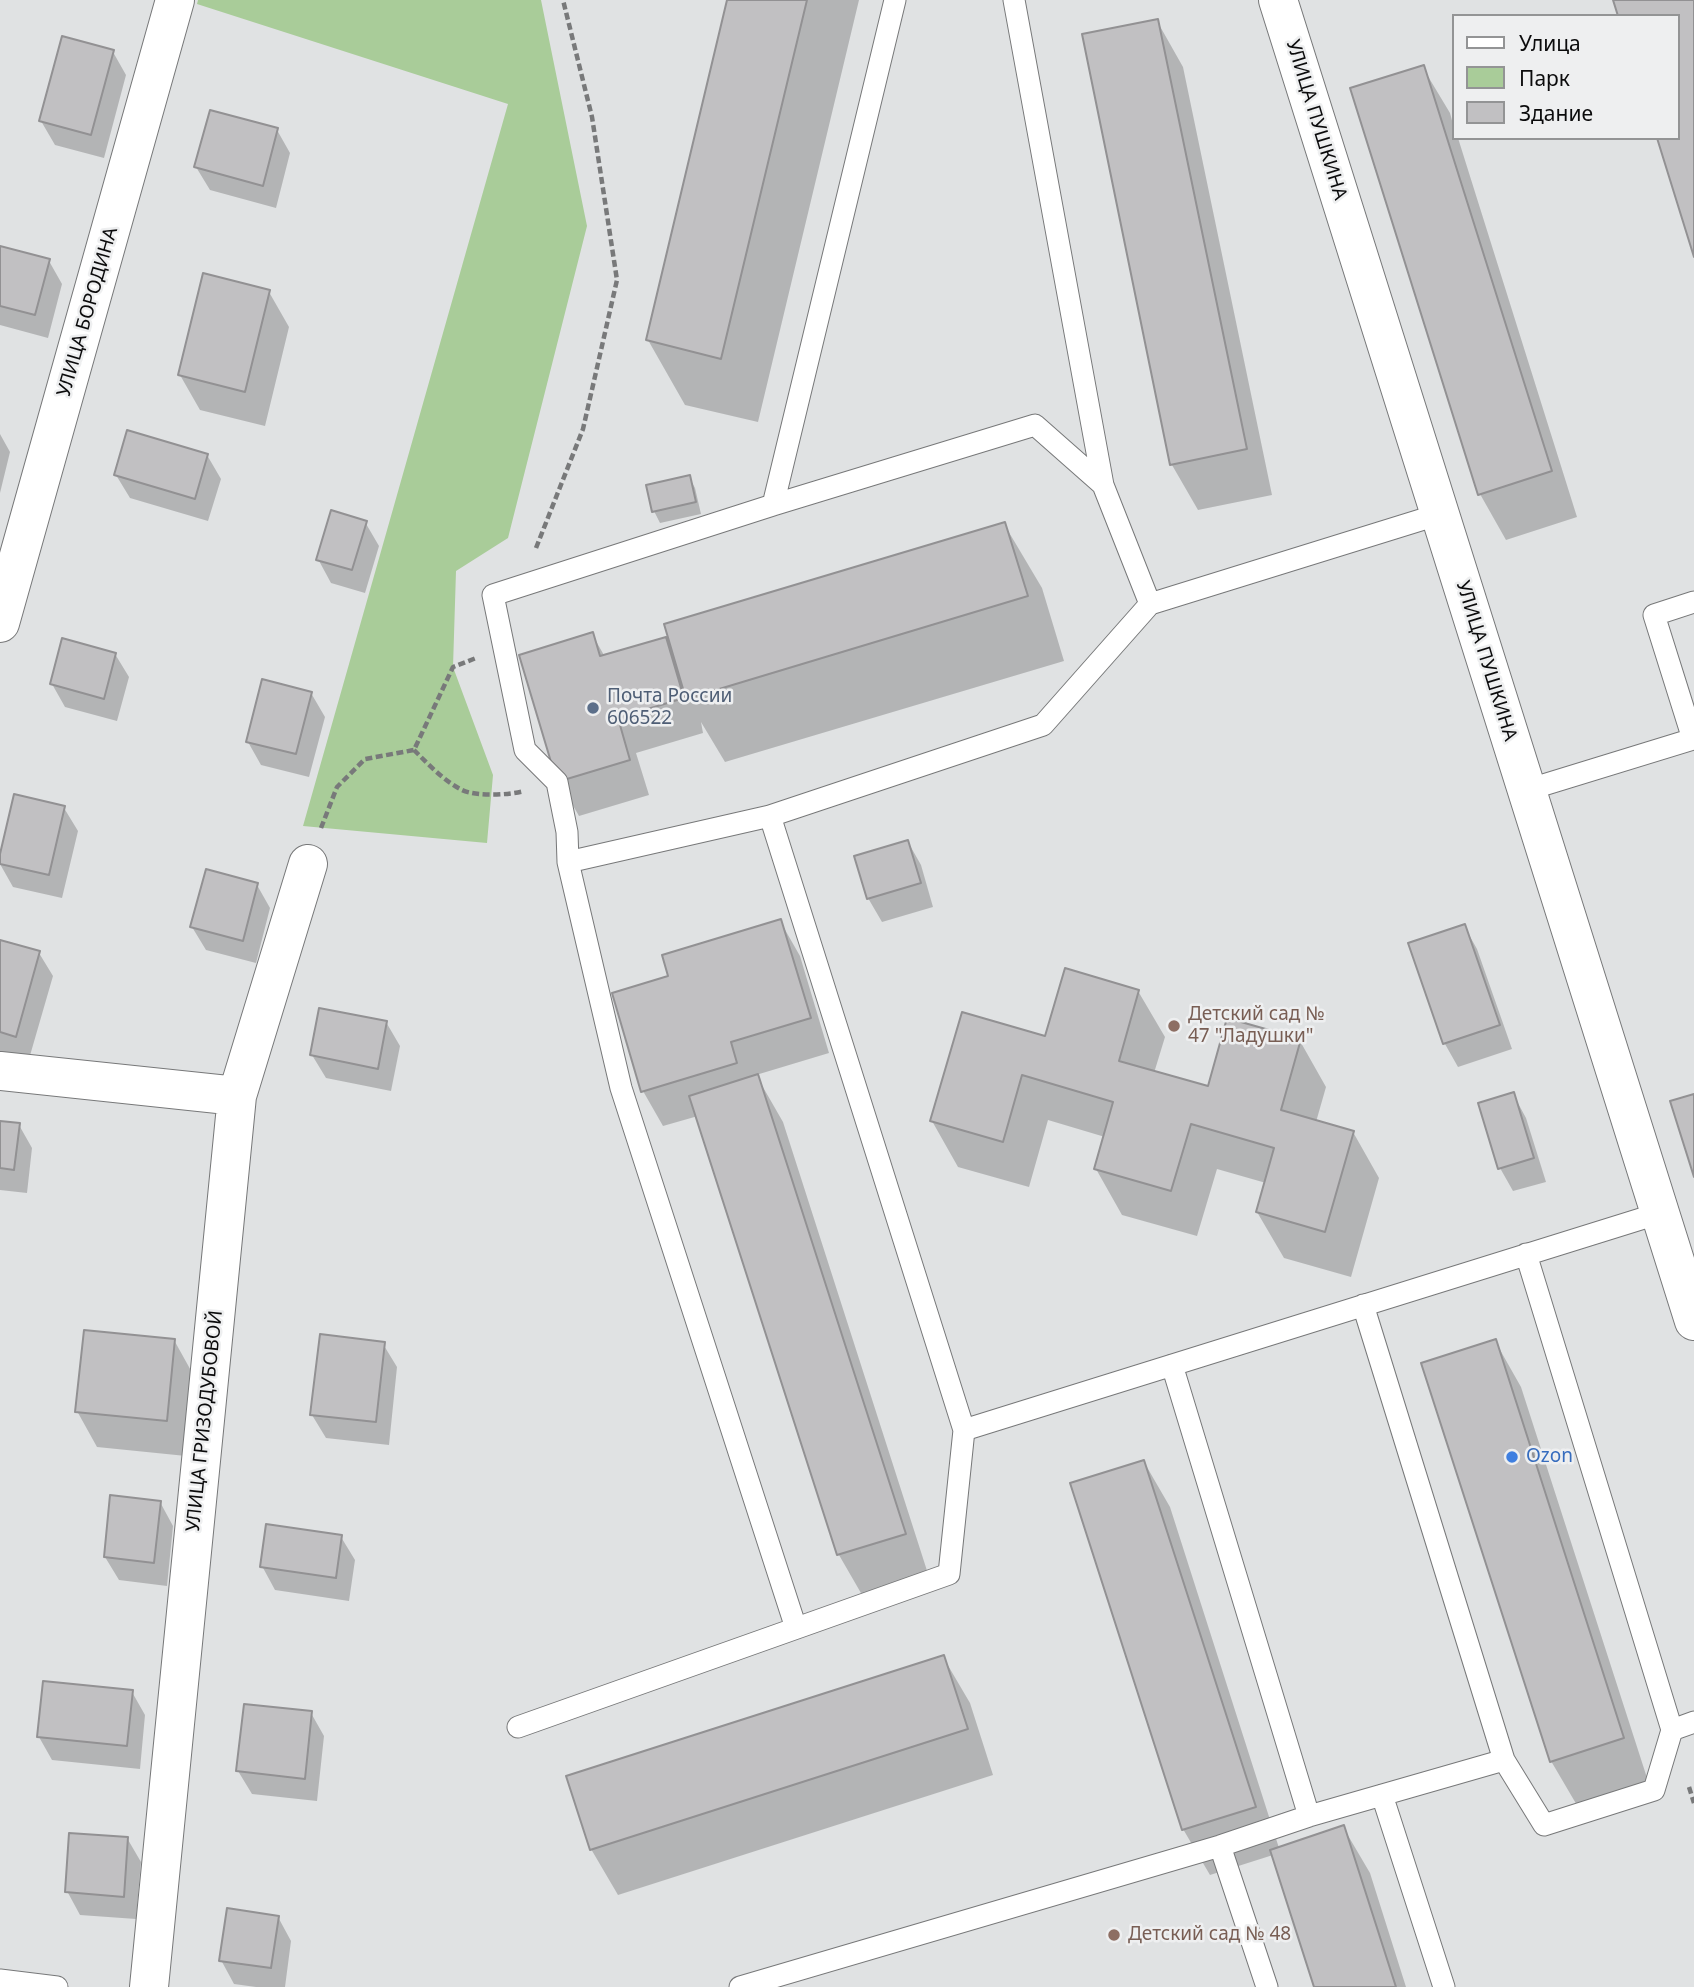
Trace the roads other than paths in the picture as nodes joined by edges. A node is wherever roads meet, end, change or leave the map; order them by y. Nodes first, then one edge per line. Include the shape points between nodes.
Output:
1 (176, 0) edge
2 (895, 0) edge
3 (1014, 0) edge
4 (1278, 0) edge
5 (1103, 485) junction
6 (773, 505) junction
7 (1440, 514) junction
8 (1694, 602) edge
9 (1150, 604) junction
10 (0, 623) edge
11 (1527, 790) junction
12 (770, 816) junction
13 (568, 862) junction
14 (308, 864) road end
15 (0, 1071) edge
16 (237, 1096) junction
17 (1660, 1213) junction
18 (1526, 1254) junction
19 (1363, 1305) junction
20 (1694, 1321) edge
21 (1172, 1365) junction
22 (964, 1430) junction
23 (796, 1628) junction
24 (1694, 1722) edge
25 (518, 1727) dead end
26 (1672, 1730) junction
27 (1504, 1760) junction
28 (1382, 1795) junction
29 (1309, 1816) junction
30 (1220, 1846) junction
31 (0, 1980) edge
32 (57, 1987) edge
33 (149, 1987) edge
34 (740, 1987) edge
35 (1266, 1987) edge
36 (1444, 1987) edge

1 - 10 street, УЛИЦА БОРОДИНА
2 - 6 lane
3 - 5 lane
4 - 7 street, УЛИЦА ПУШКИНА
5 - 6 lane via 1035,425
5 - 9 lane
6 - 13 lane via 493,595 525,750 557,782
7 - 9 lane
7 - 11 street, УЛИЦА ПУШКИНА
8 - 11 lane via 1654,615 1693,739
9 - 12 lane via 1043,725
11 - 17 street, УЛИЦА ПУШКИНА
12 - 13 lane
12 - 22 lane
13 - 23 lane via 621,1088
14 - 16 street, УЛИЦА ГРИЗОДУБОВОЙ
15 - 16 street
16 - 33 street, УЛИЦА ГРИЗОДУБОВОЙ
17 - 18 lane
17 - 20 street, УЛИЦА ПУШКИНА
18 - 19 lane
18 - 26 lane
19 - 21 lane
19 - 27 lane
21 - 22 lane
21 - 29 lane
22 - 23 lane via 949,1574
23 - 25 lane
24 - 26 lane
26 - 27 lane via 1654,1790 1544,1825
27 - 28 lane
28 - 29 lane
28 - 36 lane
29 - 30 lane
30 - 34 lane
30 - 35 lane
31 - 32 lane

